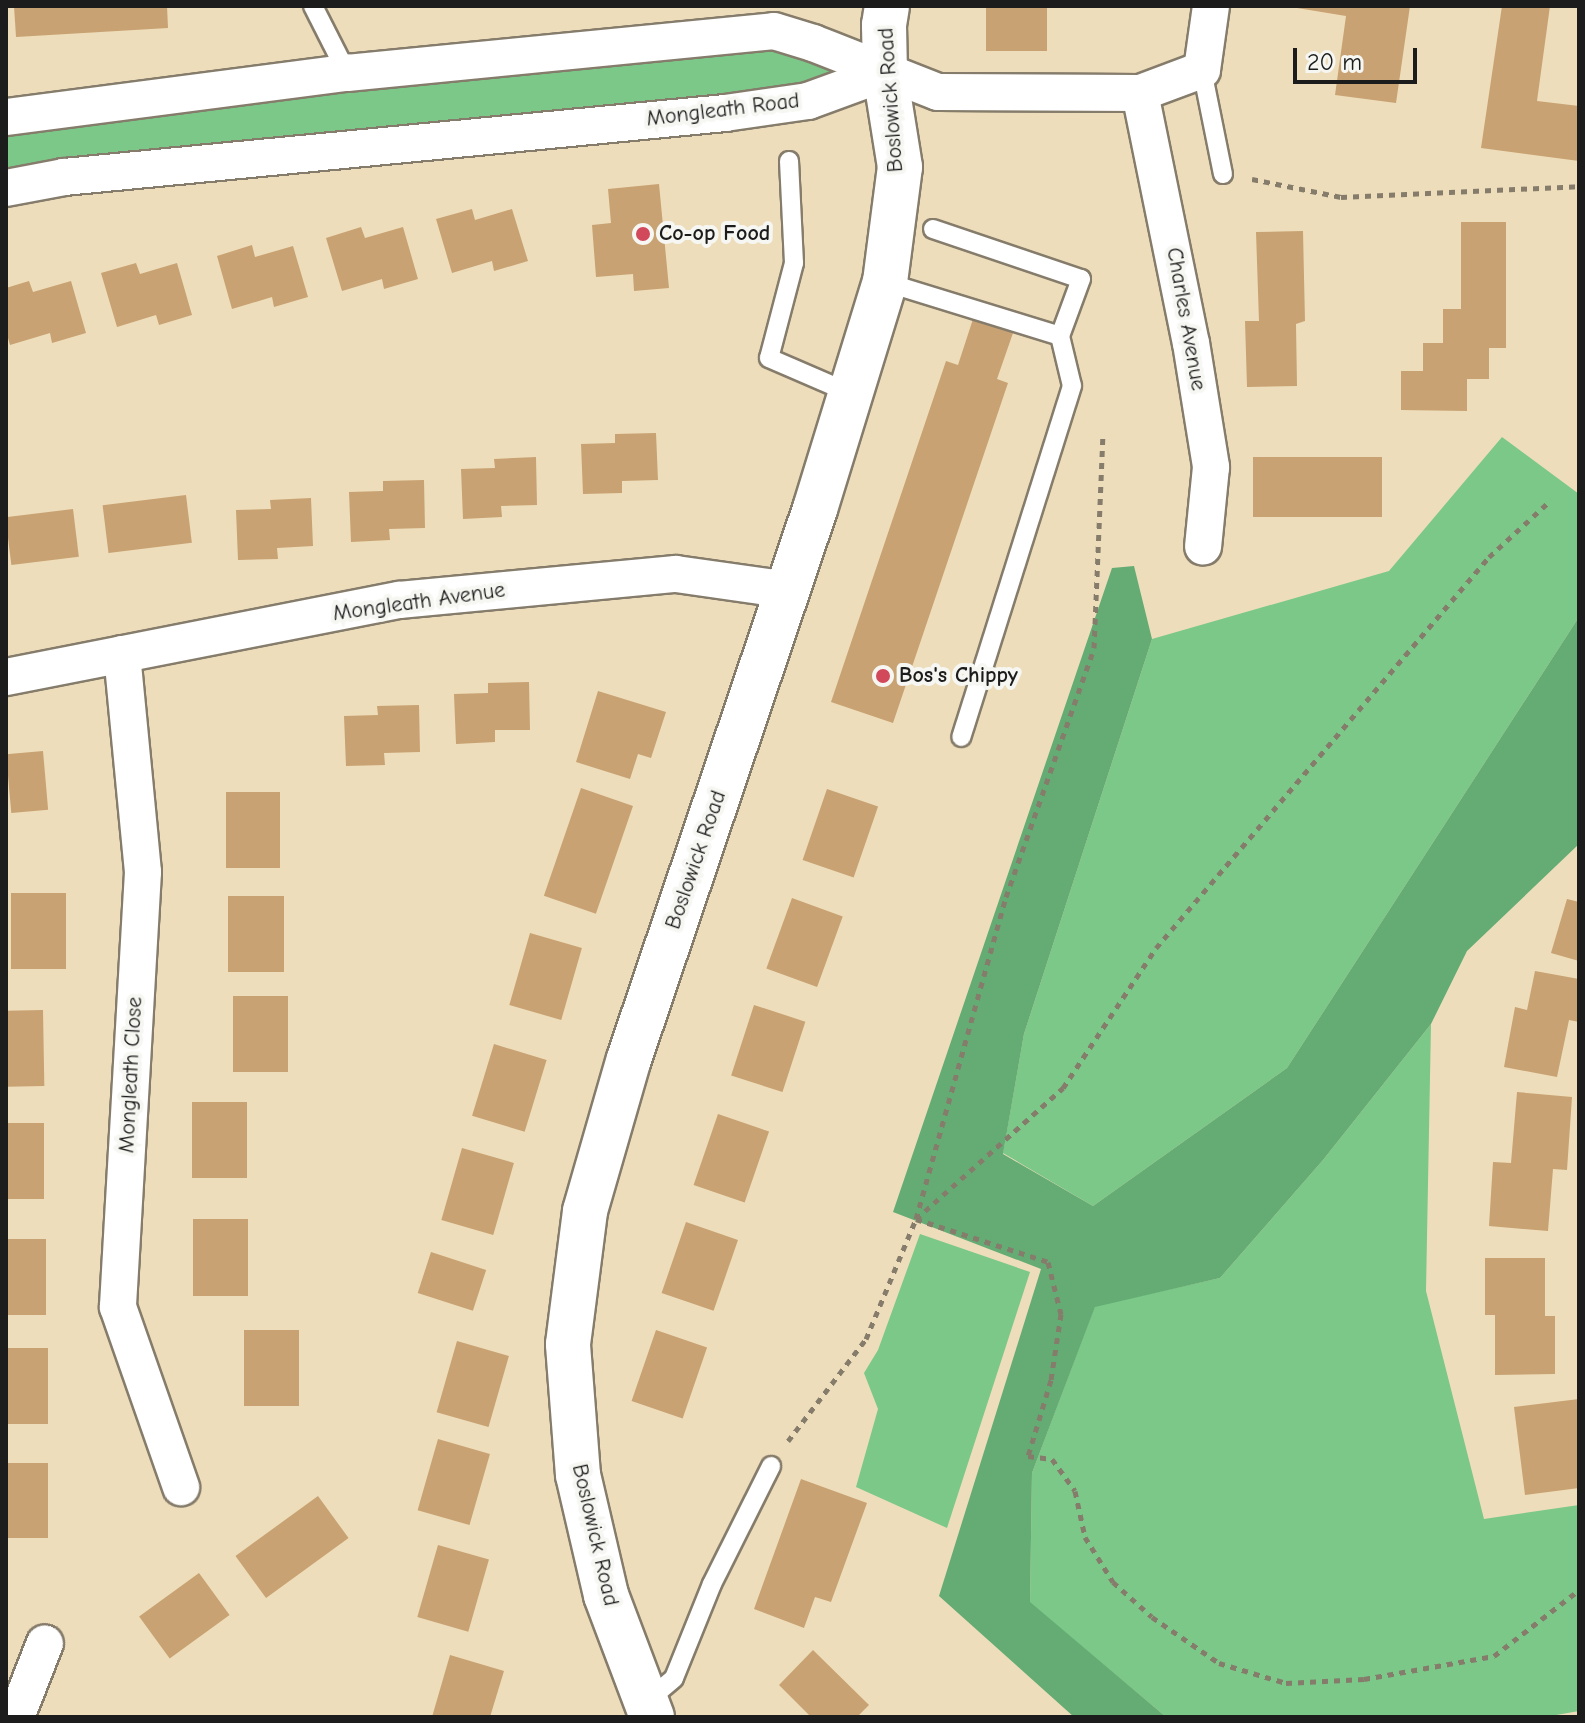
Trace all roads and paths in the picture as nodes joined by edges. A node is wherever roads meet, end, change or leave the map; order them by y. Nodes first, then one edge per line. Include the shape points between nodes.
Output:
1 (313, 6) edge
2 (887, 6) edge
3 (1211, 6) edge
4 (1202, 70) junction
5 (347, 73) junction
6 (885, 73) junction
7 (1140, 93) junction
8 (6, 117) edge
9 (789, 161) dead end
10 (1223, 174) joint
11 (1579, 186) edge
12 (6, 188) edge
13 (933, 229) dead end
14 (885, 282) junction
15 (1060, 336) junction
16 (850, 393) junction
17 (1103, 435) dead end
18 (1551, 500) dead end
19 (1203, 547) dead end
20 (788, 590) junction
21 (122, 654) junction
22 (6, 677) edge
23 (961, 737) dead end
24 (916, 1219) junction
25 (771, 1466) joint
26 (181, 1487) dead end
27 (1579, 1590) edge
28 (45, 1643) dead end
29 (649, 1710) edge
30 (16, 1717) edge

1 - 5 lane
2 - 6 street, Boslowick Road
3 - 4 street
4 - 7 street
4 - 10 lane
5 - 6 street via 774,31
5 - 8 street
6 - 7 street via 938,92
6 - 12 street, Mongleath Road via 808,101 725,113 64,177
6 - 14 street, Boslowick Road via 900,167
7 - 19 street, Charles Avenue via 1211,467
9 - 16 lane via 794,263 769,358
10 - 11 path via 1341,197
13 - 15 lane via 1081,279
14 - 15 lane
14 - 16 street, Boslowick Road
15 - 23 lane via 1072,386
16 - 20 street, Boslowick Road
17 - 24 path via 1094,648 1006,897
18 - 24 path via 1489,557 1156,948 1063,1088
20 - 21 street, Mongleath Avenue via 676,574 399,600
20 - 29 street, Boslowick Road via 629,1059 585,1211 568,1344 578,1475 606,1595
21 - 22 street, Mongleath Avenue
21 - 26 street, Mongleath Close via 143,872 118,1307
24 - 25 path via 866,1339
24 - 27 path via 1048,1262 1061,1314 1051,1380 1028,1456 1052,1459 1075,1491 1085,1537 1113,1582 1152,1617 1219,1663 1286,1683 1364,1679 1494,1656
25 - 29 lane via 712,1584 674,1678
28 - 30 street

